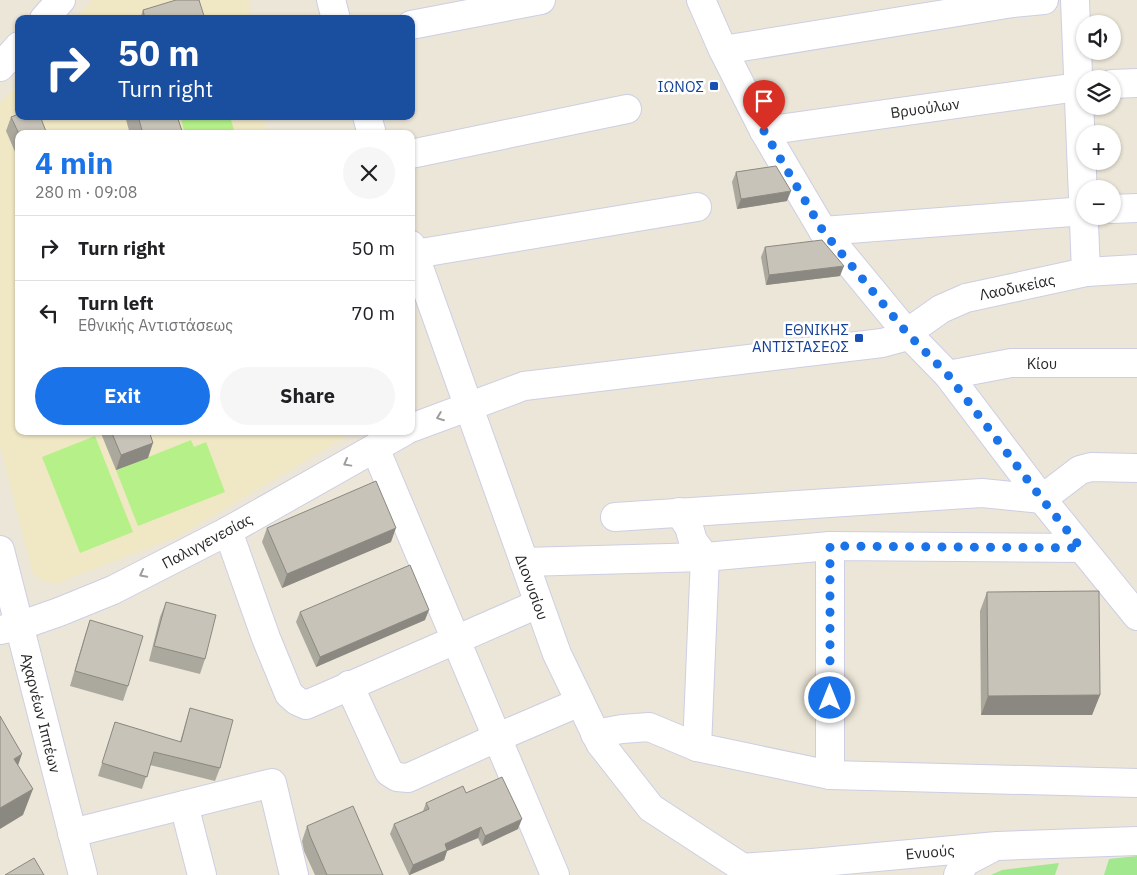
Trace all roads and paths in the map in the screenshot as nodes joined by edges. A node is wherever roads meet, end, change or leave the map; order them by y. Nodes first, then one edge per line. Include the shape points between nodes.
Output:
1 (61, 0) edge
2 (331, 0) edge
3 (541, 0) edge
4 (701, 0) edge
5 (1044, 0) edge
6 (1075, 0) edge
7 (1013, 2) edge
8 (48, 15) edge
9 (335, 15) edge
10 (415, 24) edge
11 (723, 50) junction
12 (1081, 70) edge
13 (1137, 83) edge
14 (1121, 84) edge
15 (1076, 87) edge
16 (626, 109) dead end
17 (1083, 115) edge
18 (764, 131) junction
19 (415, 153) edge
20 (1084, 180) edge
21 (697, 207) dead end
22 (1137, 208) edge
23 (1121, 209) edge
24 (1076, 212) edge
25 (1085, 225) edge
26 (823, 231) junction
27 (415, 249) edge
28 (415, 255) edge
29 (1137, 269) edge
30 (1086, 272) junction
31 (907, 333) junction
32 (1137, 363) edge
33 (948, 375) junction
34 (469, 406) junction
35 (415, 426) edge
36 (398, 435) edge
37 (375, 448) junction
38 (1137, 468) edge
39 (1042, 499) junction
40 (679, 512) junction
41 (614, 516) dead end
42 (228, 531) junction
43 (830, 546) junction
44 (1081, 548) junction
45 (0, 550) edge
46 (705, 558) junction
47 (524, 562) junction
48 (1127, 591) edge
49 (538, 604) junction
50 (1137, 616) edge
51 (10, 628) edge
52 (456, 639) junction
53 (349, 685) junction
54 (580, 702) junction
55 (595, 734) junction
56 (496, 738) junction
57 (698, 747) junction
58 (830, 775) junction
59 (1137, 783) edge
60 (184, 805) junction
61 (72, 833) junction
62 (1137, 841) edge
63 (997, 846) junction
64 (743, 873) edge
65 (83, 875) edge
66 (202, 875) edge
67 (294, 875) edge
68 (555, 875) edge
69 (958, 875) edge

1 - 8 street
2 - 9 street
3 - 10 street
4 - 11 street
5 - 7 street
6 - 12 street
7 - 11 street
11 - 18 street
13 - 14 street
15 - 18 street, Βρυούλων
16 - 19 street
17 - 20 street
18 - 26 street
21 - 27 street
22 - 23 street
24 - 26 street
25 - 30 street
26 - 31 street
28 - 34 street, Διονυσίου
29 - 30 street, Λαοδικείας
30 - 31 street, Λαοδικείας via 966,298 941,309
31 - 33 street
31 - 34 street, Λαοδικείας via 904,338 882,343 524,386
32 - 33 street, Κίου via 1011,363
33 - 39 street
34 -> 35 street
34 - 47 street, Διονυσίου
36 - 37 street, Παλιγγενεσίας
37 -> 42 street, Παλιγγενεσίας
37 - 52 street
38 - 39 street via 1090,467 1080,470
39 - 40 street via 982,493
39 - 44 street
40 - 41 street
40 - 46 street
42 -> 51 street, Παλιγγενεσίας via 113,590
42 - 53 street via 289,694 306,704
43 - 44 street
43 - 46 street
43 - 58 street
44 - 48 street
45 - 51 street, Αχαρνέων Ιππέων
46 - 47 street
46 - 57 street
47 - 49 street, Διονυσίου
48 - 50 street
49 - 52 street
49 - 54 street, Διονυσίου
51 - 61 street, Αχαρνέων Ιππέων
52 - 53 street
52 - 56 street
53 - 56 street via 389,772 397,777 408,778
54 - 55 street, Διονυσίου
54 - 56 street
55 - 57 street via 648,727
55 - 64 street, Διονυσίου via 650,808
56 - 68 street
57 - 58 street
58 - 59 street
60 - 61 street
60 - 66 street
60 - 67 street via 272,783
61 - 65 street, Αχαρνέων Ιππέων
62 - 63 street, Ενυούς
63 - 64 street, Ενυούς via 812,863
63 - 69 street via 965,862

